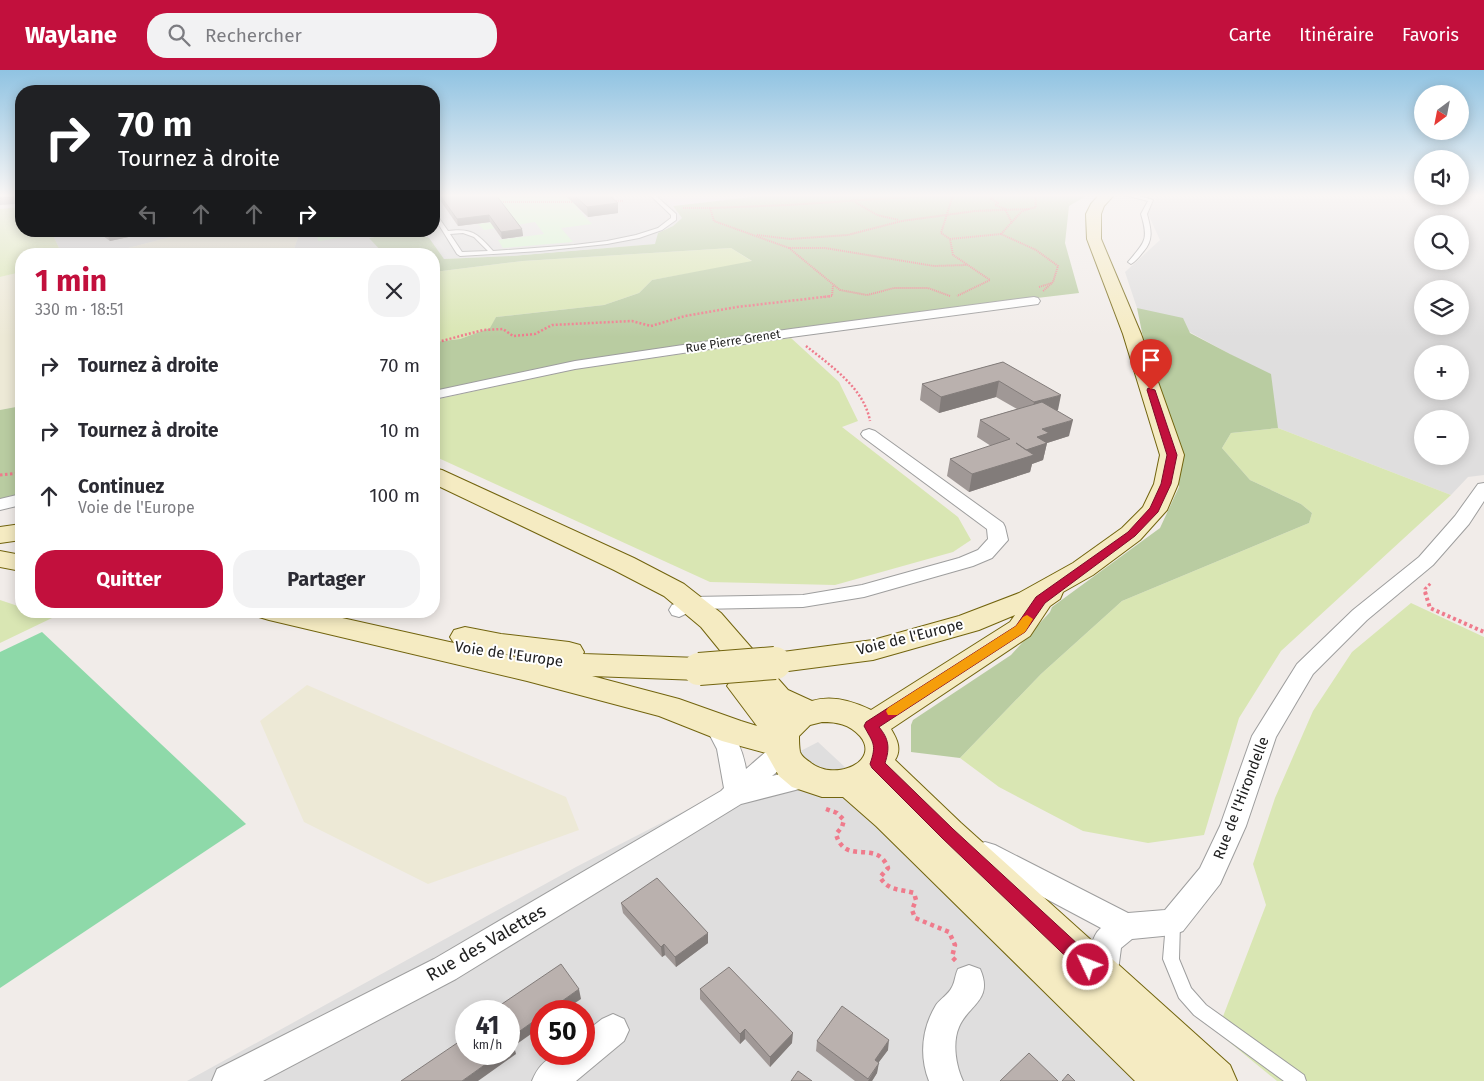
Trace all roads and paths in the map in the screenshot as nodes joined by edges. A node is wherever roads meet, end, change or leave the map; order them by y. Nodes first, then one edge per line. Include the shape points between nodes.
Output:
1 (453, 242) edge
2 (483, 242) edge
3 (603, 242) edge
4 (773, 242) edge
5 (951, 242) edge
6 (1019, 242) edge
7 (1087, 242) edge
8 (1095, 242) edge
9 (1148, 242) edge
10 (789, 248) junction
11 (491, 251) junction
12 (1131, 262) dead end
13 (968, 265) junction
14 (1052, 283) junction
15 (833, 285) junction
16 (1034, 295) junction
17 (958, 296) dead end
18 (961, 298) dead end
19 (791, 333) junction
20 (440, 341) edge
21 (440, 394) edge
22 (869, 434) joint
23 (15, 474) edge
24 (0, 475) edge
25 (440, 478) edge
26 (1484, 488) edge
27 (440, 491) edge
28 (15, 501) edge
29 (0, 505) edge
30 (15, 533) edge
31 (0, 534) edge
32 (0, 550) edge
33 (15, 553) edge
34 (0, 559) edge
35 (15, 562) edge
36 (1083, 569) junction
37 (1416, 569) junction
38 (692, 613) junction
39 (329, 618) edge
40 (332, 618) edge
41 (1484, 632) edge
42 (771, 658) junction
43 (808, 713) junction
44 (716, 724) junction
45 (870, 726) junction
46 (782, 744) junction
47 (864, 773) junction
48 (812, 793) junction
49 (737, 794) junction
50 (948, 834) junction
51 (1173, 922) junction
52 (1126, 926) junction
53 (1102, 978) junction
54 (970, 979) joint
55 (613, 1030) dead end
56 (595, 1044) edge
57 (568, 1065) edge
58 (229, 1081) edge
59 (549, 1081) edge
60 (946, 1081) edge
61 (1168, 1081) edge
62 (1214, 1081) edge
63 (1298, 1081) edge

1 - 11 lane via 460,254
2 - 11 lane
3 - 11 lane
4 - 10 path
5 - 13 path via 953,255
6 - 14 path via 1058,266
7 - 42 main road, Voie de l'Europe via 1157,437 1160,456 1155,479 1142,503 1124,524 1087,552 1027,587 968,611 894,632
8 - 36 main road, Voie de l'Europe via 1132,334 1172,455 1166,484 1154,510 1131,534
9 - 12 lane
10 - 13 path via 825,248 934,266
10 - 15 path
13 - 17 path via 990,280
14 - 16 path
14 - 16 path
15 - 18 path via 840,290 867,294 894,288 928,288
15 - 20 path via 832,296 737,307 651,326 632,321 552,325 535,334 513,336 503,329 483,330
16 - 19 street, Rue Pierre Grenet
19 - 21 street, Rue Pierre Grenet via 575,365
19 - 22 path via 837,372 864,402 870,414
22 - 38 street via 996,527 998,540 985,554 966,562 864,591
23 - 24 path
25 - 38 main road via 648,576 674,590
26 - 37 street, Rue de l'Hirondelle via 1462,520
27 - 38 main road
28 - 29 street
30 - 31 main road
32 - 33 main road
34 - 35 main road
36 - 42 main road, Voie de l'Europe via 1029,599 969,623 873,650
36 - 45 main road via 1040,600 1020,629
37 - 41 path via 1430,577 1432,582 1425,589 1430,608
37 - 51 street, Rue de l'Hirondelle via 1360,615 1305,669 1264,736 1234,826 1210,876
38 - 43 main road via 777,698
38 - 46 main road
39 - 44 main road via 668,707
40 - 42 main road, Voie de l'Europe, bridge via 510,657 605,667
43 - 45 main road via 821,710 848,713
43 - 46 main road via 790,724
44 - 46 main road
44 - 49 street via 725,737 734,763
45 - 47 main road via 879,737 882,750
46 - 48 main road via 787,763
46 - 49 street, Rue des Valettes
47 - 48 main road via 836,785 820,783
47 - 50 main road
47 - 61 main road via 888,816
48 - 49 street, Rue des Valettes
48 - 54 path via 844,820 836,834 838,843 855,853 872,852 885,860 888,868 880,877 884,884 893,890 904,889 914,893 916,900 912,910 915,918 949,932 955,945 952,957
49 - 58 street, Rue des Valettes via 445,969
50 - 52 street
50 - 53 main road
51 - 52 street
51 - 63 lane via 1171,959 1185,993 1200,1010
52 - 53 street via 1107,941
53 - 62 main road
54 - 60 street via 966,994 945,1021 940,1047 942,1073
55 - 56 street
57 - 59 street

